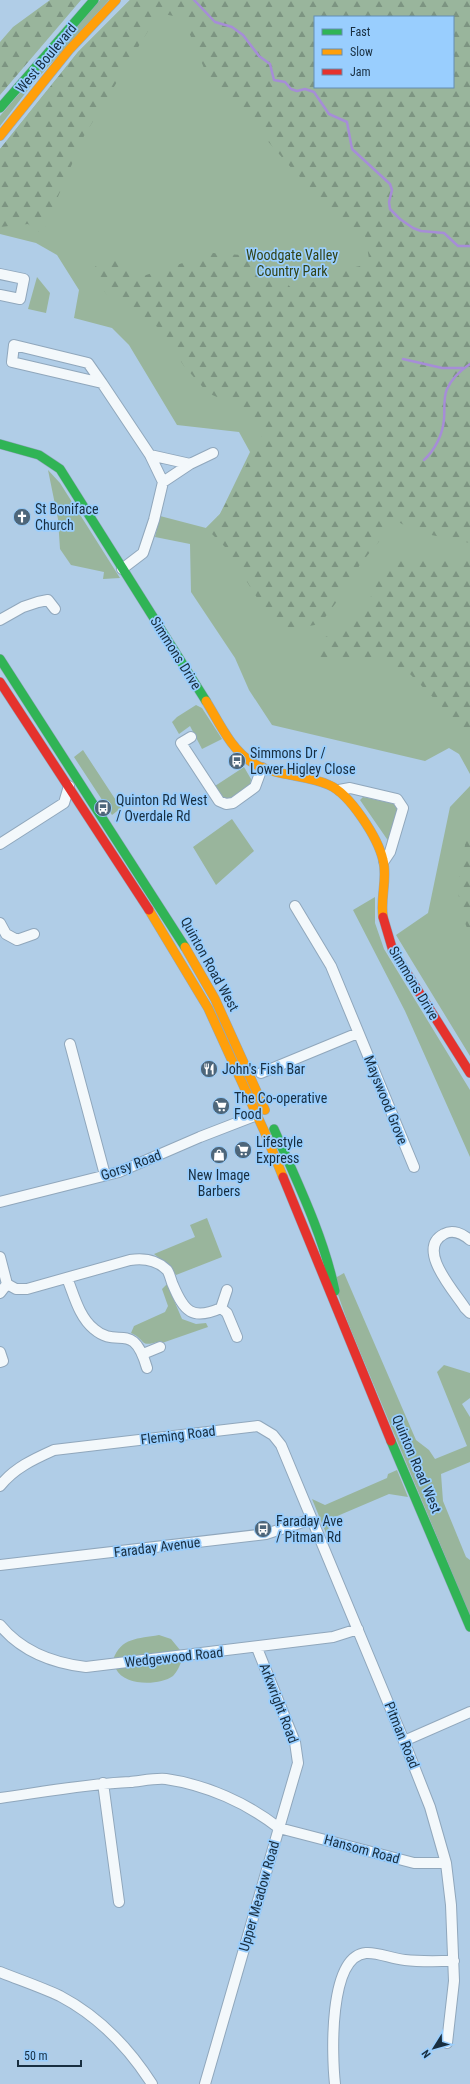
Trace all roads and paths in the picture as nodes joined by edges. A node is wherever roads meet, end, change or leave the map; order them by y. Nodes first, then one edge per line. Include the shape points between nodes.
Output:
1 (94, 0) edge
2 (116, 0) edge
3 (0, 108) edge
4 (0, 136) edge
5 (0, 274) edge
6 (0, 295) edge
7 (102, 383) junction
8 (0, 444) edge
9 (213, 453) dead end
10 (150, 455) junction
11 (190, 464) junction
12 (163, 482) junction
13 (122, 568) junction
14 (55, 609) dead end
15 (0, 620) edge
16 (0, 659) edge
17 (0, 682) edge
18 (191, 737) dead end
19 (262, 768) junction
20 (79, 780) junction
21 (69, 786) junction
22 (339, 790) junction
23 (92, 799) junction
24 (64, 803) junction
25 (82, 806) junction
26 (0, 844) edge
27 (384, 861) junction
28 (295, 906) dead end
29 (0, 924) edge
30 (34, 934) dead end
31 (358, 1033) junction
32 (70, 1044) dead end
33 (245, 1063) junction
34 (261, 1073) junction
35 (470, 1073) edge
36 (243, 1082) junction
37 (257, 1089) junction
38 (261, 1101) junction
39 (257, 1115) junction
40 (414, 1167) dead end
41 (105, 1175) junction
42 (0, 1202) edge
43 (470, 1240) edge
44 (0, 1257) edge
45 (67, 1278) junction
46 (7, 1284) junction
47 (227, 1290) dead end
48 (0, 1293) edge
49 (221, 1308) junction
50 (338, 1311) junction
51 (470, 1312) edge
52 (237, 1337) dead end
53 (160, 1347) dead end
54 (0, 1352) edge
55 (143, 1354) junction
56 (0, 1362) edge
57 (147, 1368) dead end
58 (0, 1486) edge
59 (312, 1519) junction
60 (0, 1565) edge
61 (0, 1625) edge
62 (470, 1627) edge
63 (358, 1629) junction
64 (258, 1648) junction
65 (470, 1712) edge
66 (404, 1741) junction
67 (103, 1783) junction
68 (0, 1798) edge
69 (279, 1828) junction
70 (446, 1863) junction
71 (119, 1902) dead end
72 (454, 1961) junction
73 (0, 1972) edge
74 (446, 2043) dead end
75 (152, 2084) edge
76 (205, 2084) edge
77 (335, 2084) edge

1 - 3 street, West Boulevard
2 - 4 street, West Boulevard via 69,50
5 - 6 street via 24,279 20,299
7 - 7 street via 12,362 14,345 88,363
7 - 10 street
8 - 13 street, Simmons Drive via 38,455 60,469
9 - 11 street
10 - 11 street
10 - 12 street
11 - 12 street
12 - 13 street via 143,553
13 - 19 street, Simmons Drive via 236,749 246,760
14 - 15 street via 48,600 38,602
16 - 20 street, Quinton Road West
17 - 21 street, Quinton Road West
18 - 19 street via 181,743 219,800 226,804 233,803 255,787
19 - 22 street, Simmons Drive via 321,782
20 - 21 street
20 - 23 street, Quinton Road West
21 - 24 street
21 - 25 street, Quinton Road West
22 - 27 street, Simmons Drive via 353,805 377,844
22 - 27 street, Simmons Drive via 350,788 396,799 403,808 390,852
23 - 25 street
23 - 33 street, Quinton Road West via 215,999
24 - 25 street
24 - 26 street
25 - 36 street, Quinton Road West via 163,932 208,1008
27 - 35 street, Simmons Drive via 381,910 393,952
28 - 31 street, Mayswood Grove via 330,966
29 - 30 street via 6,934 17,940
31 - 34 street
31 - 40 street, Mayswood Grove
32 - 41 street
33 - 34 street
33 - 36 street via 239,1065 244,1077
33 - 37 street, Quinton Road West
34 - 37 street
36 - 39 street, Quinton Road West
37 - 38 street, Quinton Road West
38 - 39 street via 259,1105 262,1114
38 - 50 street, Quinton Road West via 322,1242 332,1272
39 - 41 street, Gorsy Road via 119,1172
39 - 50 street, Quinton Road West
41 - 42 street, Gorsy Road
43 - 51 street via 457,1232 445,1234 436,1242 433,1253 436,1264
44 - 46 street
45 - 46 street via 27,1289 16,1289
45 - 49 street via 144,1258 167,1271 181,1303 193,1312 206,1314
45 - 55 street via 85,1321 106,1336 125,1337 135,1341
46 - 48 street
47 - 49 street
49 - 52 street via 227,1313
50 - 62 street, Quinton Road West
53 - 55 street
54 - 56 street via 3,1361
55 - 57 street
58 - 59 street, Fleming Road via 30,1461 54,1450 258,1426 273,1434 281,1445
59 - 60 street, Faraday Avenue via 266,1534
59 - 63 street, Pitman Road
61 - 64 street, Wedgewood Road via 9,1636 28,1650 66,1664 86,1667
63 - 64 street, Wedgewood Road via 333,1637
63 - 66 street, Pitman Road
64 - 69 street, Arkwright Road via 295,1742 298,1763
65 - 66 street
66 - 70 street, Pitman Road via 430,1807
67 - 68 street, Upper Meadow Road
67 - 69 street, Upper Meadow Road via 165,1779 197,1786 230,1797 264,1816
67 - 71 street
69 - 70 street, Hansom Road via 414,1863
69 - 76 street, Upper Meadow Road
70 - 72 street, Pitman Road
72 - 74 street, Pitman Road
72 - 77 street via 404,1960 366,1952 355,1956 341,1982 334,2013 332,2053
73 - 75 street via 59,1996 94,2018 139,2063

